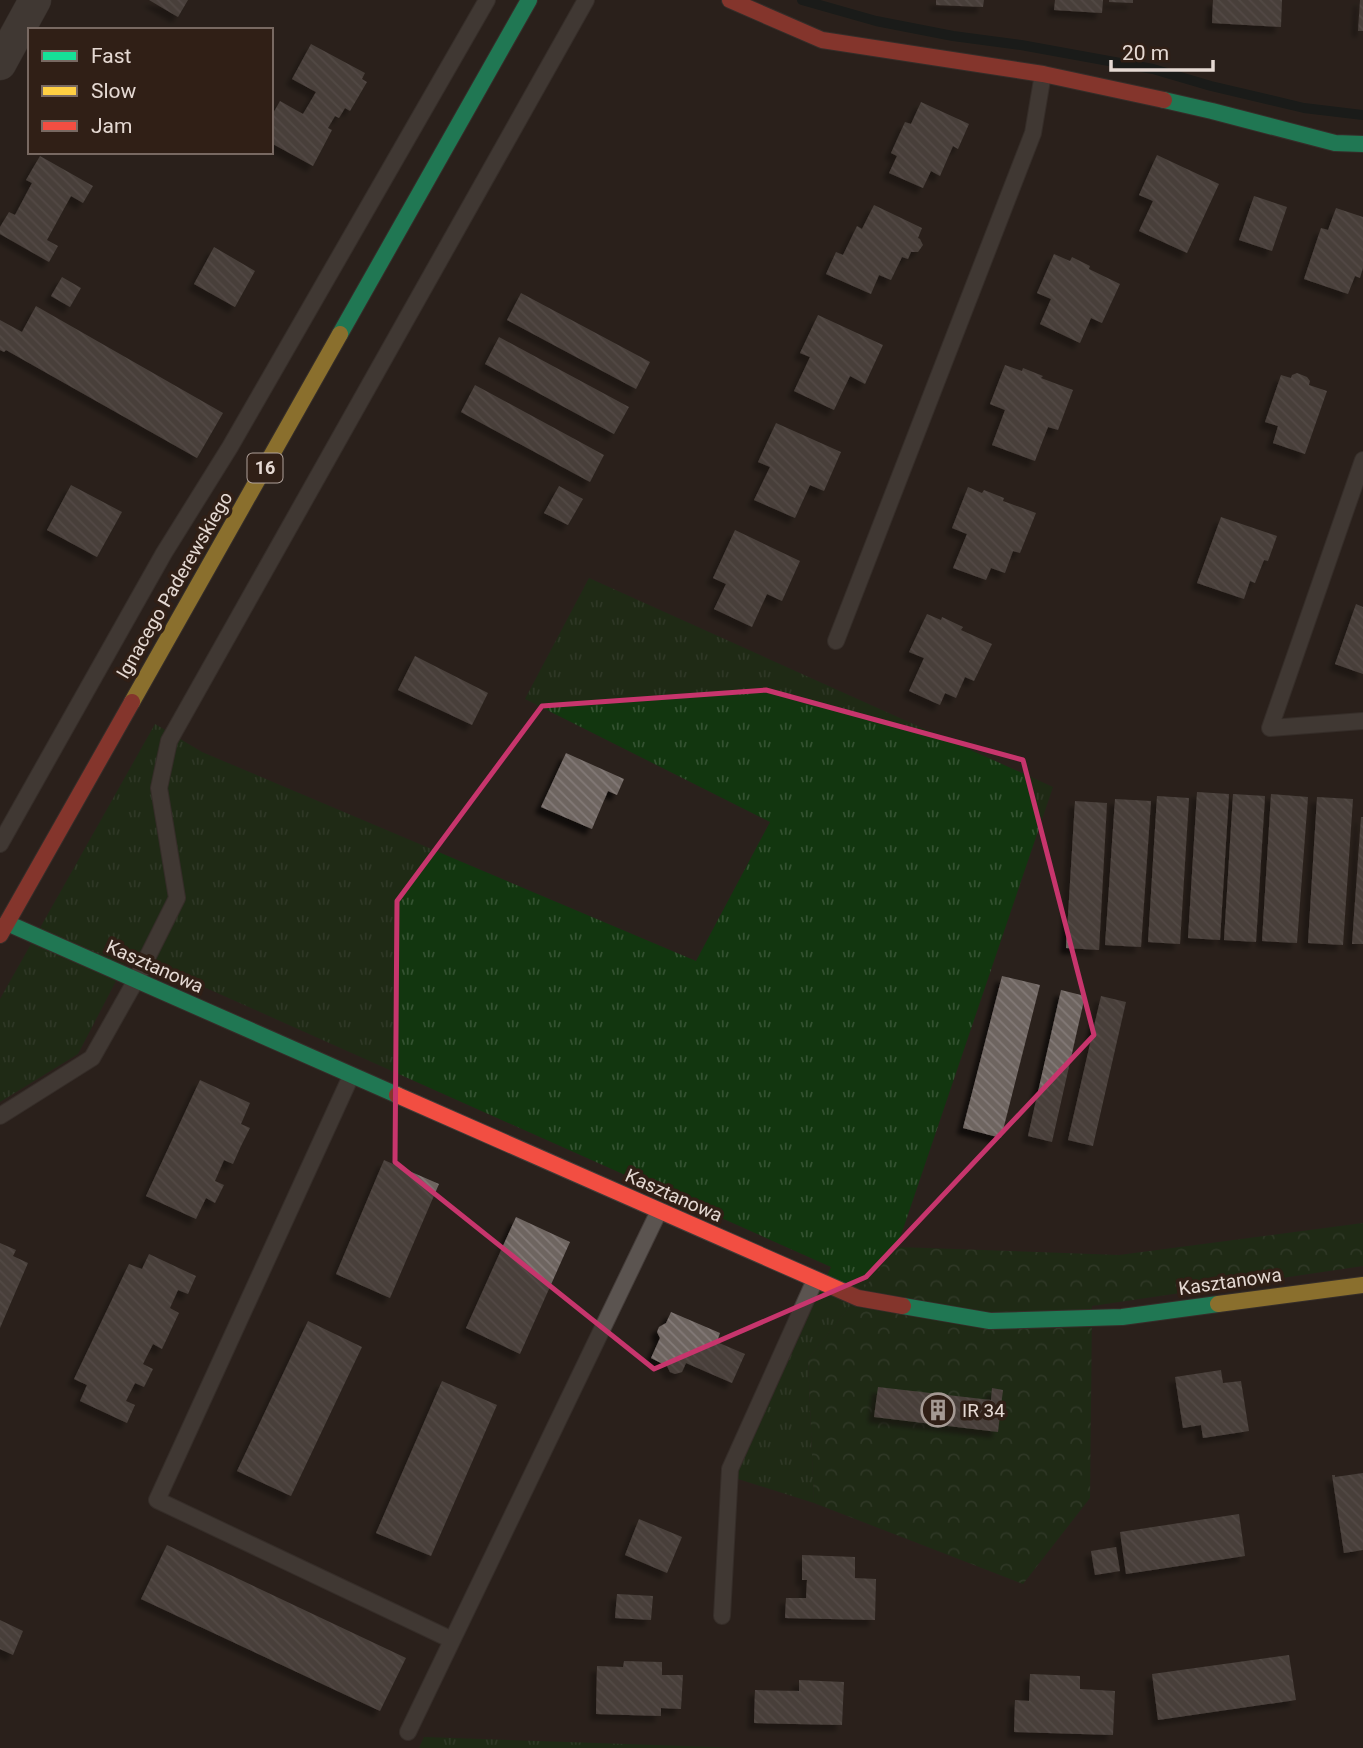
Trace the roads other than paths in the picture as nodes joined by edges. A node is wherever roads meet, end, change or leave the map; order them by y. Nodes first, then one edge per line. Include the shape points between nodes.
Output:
1 (35, 0) edge
2 (487, 0) edge
3 (529, 0) edge
4 (586, 0) edge
5 (730, 0) edge
6 (0, 64) edge
7 (1044, 74) junction
8 (1363, 144) edge
9 (1363, 460) edge
10 (836, 641) dead end
11 (1363, 721) edge
12 (0, 844) edge
13 (4, 929) edge
14 (136, 981) junction
15 (351, 1076) junction
16 (0, 1116) edge
17 (659, 1211) junction
18 (815, 1280) junction
19 (1363, 1284) edge
20 (722, 1616) dead end
21 (452, 1640) junction
22 (408, 1732) dead end

1 - 6 street
2 - 12 lane
3 - 13 street, Ignacego Paderewskiego / 16
4 - 14 lane via 169,741 159,788 177,898
5 - 7 street via 822,40
7 - 8 street via 1335,143
7 - 10 lane via 1033,133
9 - 11 lane via 1270,728
13 - 14 street, Kasztanowa
14 - 15 street, Kasztanowa
14 - 16 lane via 92,1058
15 - 17 street, Kasztanowa
15 - 21 lane via 156,1500
17 - 18 street, Kasztanowa
17 - 21 lane
18 - 19 street, Kasztanowa via 858,1298 990,1321 1122,1317
18 - 20 lane via 730,1469
21 - 22 lane

